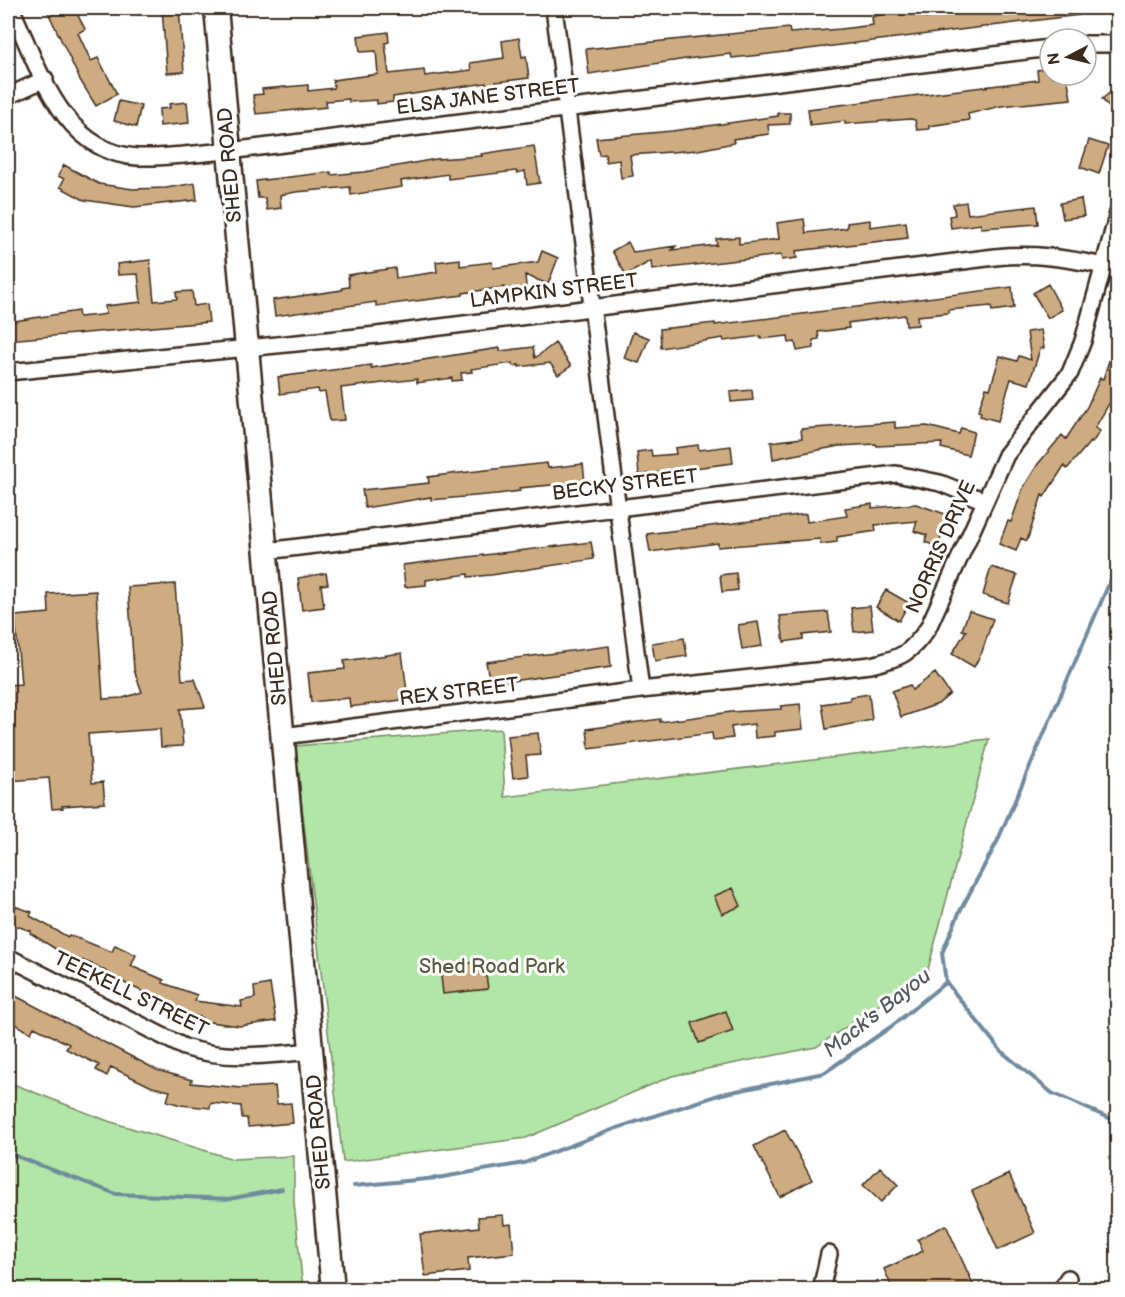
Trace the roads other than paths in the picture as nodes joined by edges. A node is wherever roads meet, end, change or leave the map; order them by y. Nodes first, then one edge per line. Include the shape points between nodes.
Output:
1 (11, 8) edge
2 (216, 8) edge
3 (554, 8) edge
4 (1098, 44) edge
5 (1118, 44) edge
6 (1038, 50) edge
7 (45, 79) junction
8 (8, 96) edge
9 (567, 109) junction
10 (229, 150) junction
11 (1118, 213) edge
12 (1104, 266) junction
13 (592, 307) junction
14 (247, 350) junction
15 (8, 372) edge
16 (985, 501) junction
17 (616, 507) junction
18 (266, 551) junction
19 (641, 690) junction
20 (283, 736) junction
21 (8, 957) edge
22 (312, 1051) junction
23 (829, 1254) dead end
24 (333, 1290) edge
25 (821, 1290) edge

1 - 7 street, ELSA JANE STREET
2 - 10 street, SHED ROAD
3 - 9 street
4 - 5 street
6 - 9 street, ELSA JANE STREET
7 - 8 street
7 - 10 street, ELSA JANE STREET via 62,113 78,133 114,153 158,157
9 - 10 street, ELSA JANE STREET
9 - 13 street
10 - 14 street, SHED ROAD
11 - 12 street, NORRIS DRIVE
12 - 13 street, LAMPKIN STREET via 1029,254
12 - 16 street, NORRIS DRIVE via 1070,373 1006,455
13 - 14 street, LAMPKIN STREET
13 - 17 street
14 - 15 street, LAMPKIN STREET
14 - 18 street, SHED ROAD
16 - 17 street, BECKY STREET via 940,483 896,474
16 - 19 street, NORRIS DRIVE via 928,628 917,645 898,659
17 - 18 street, BECKY STREET
17 - 19 street
18 - 20 street, SHED ROAD
19 - 20 street, REX STREET
20 - 22 street, SHED ROAD
21 - 22 street, TEEKELL STREET via 202,1053 243,1057
22 - 24 street, SHED ROAD
23 - 25 street

